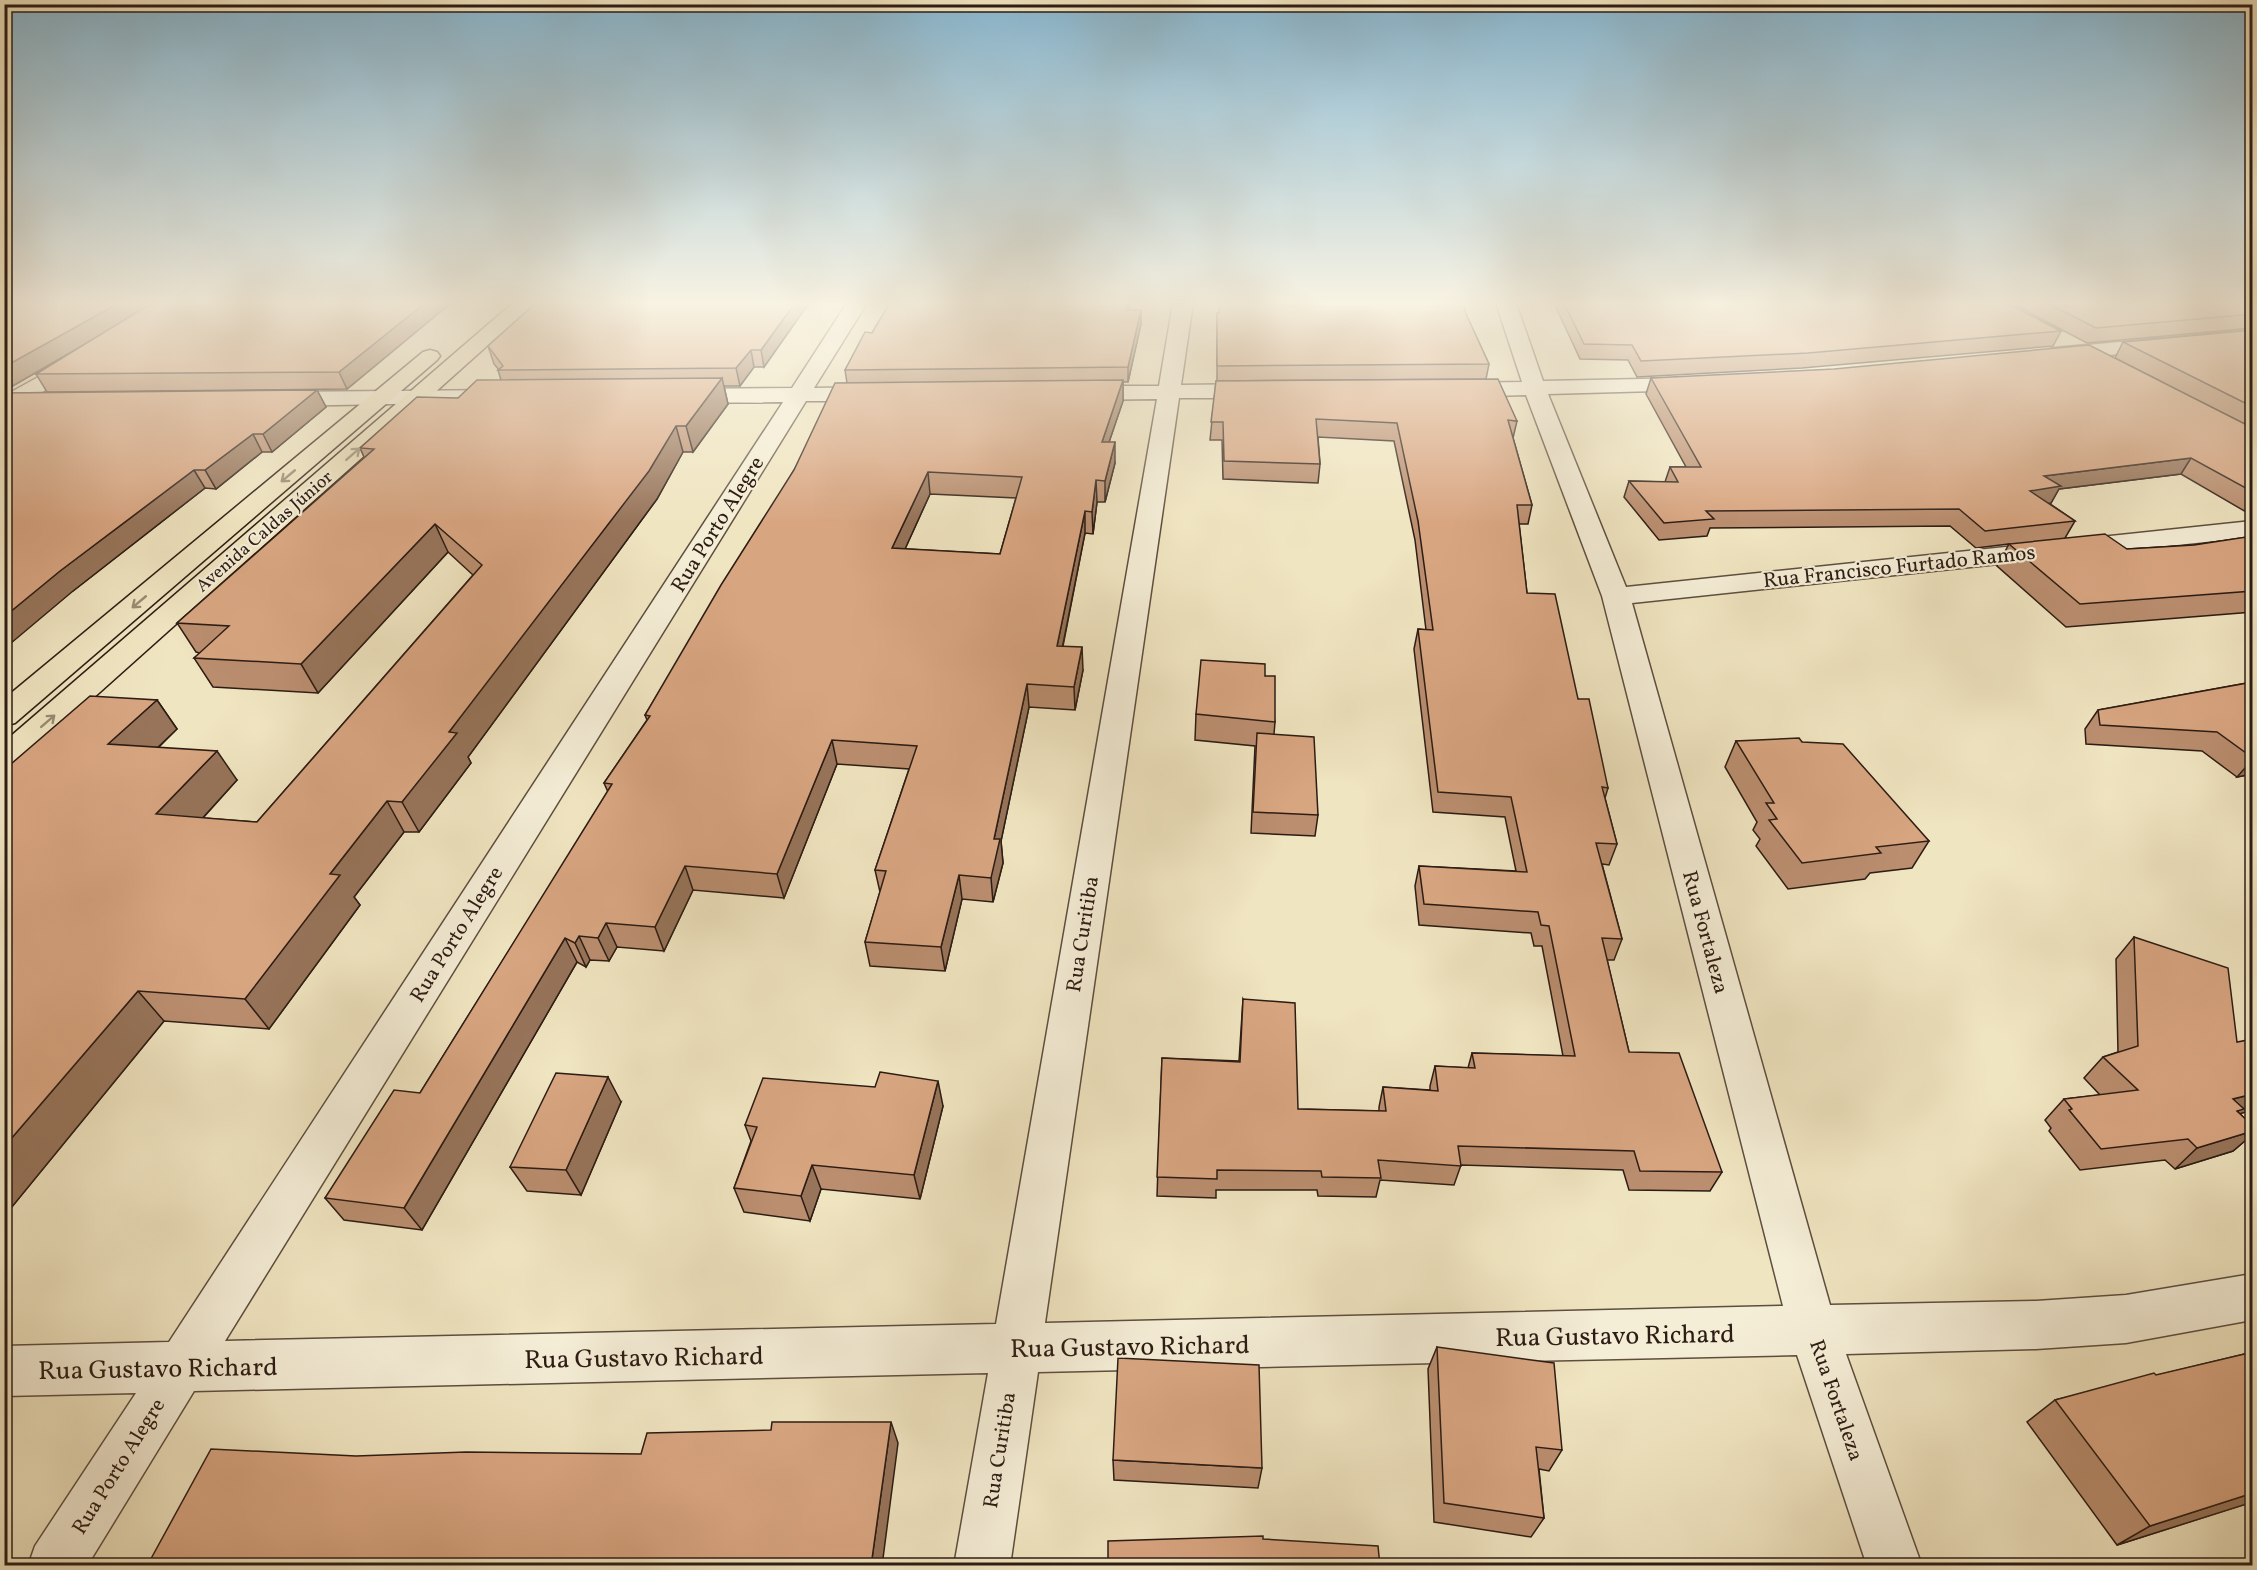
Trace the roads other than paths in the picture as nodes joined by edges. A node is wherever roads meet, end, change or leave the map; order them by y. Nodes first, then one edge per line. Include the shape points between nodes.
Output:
1 (53, 376) edge
2 (407, 376) edge
3 (442, 376) edge
4 (811, 376) edge
5 (1171, 376) edge
6 (1531, 376) edge
7 (1711, 383) edge
8 (1535, 389) junction
9 (1441, 390) edge
10 (1275, 391) edge
11 (1169, 392) junction
12 (1062, 393) edge
13 (894, 394) edge
14 (799, 395) junction
15 (656, 396) edge
16 (524, 397) edge
17 (381, 398) junction
18 (417, 398) junction
19 (262, 399) edge
20 (48, 401) edge
21 (7, 403) edge
22 (2253, 529) edge
23 (1616, 596) junction
24 (4, 716) edge
25 (4, 760) edge
26 (2253, 1297) edge
27 (1814, 1330) junction
28 (1015, 1349) junction
29 (180, 1367) junction
30 (4, 1371) edge
31 (55, 1566) edge
32 (982, 1566) edge
33 (1895, 1566) edge

1 - 21 street
2 - 17 main road, Avenida Caldas Júnior
3 - 18 main road, Avenida Caldas Júnior
4 - 14 street, Rua Porto Alegre
5 - 11 street, Rua Curitiba
6 - 8 street, Rua Fortaleza
7 - 8 street
8 - 9 street
8 - 23 street, Rua Fortaleza
10 - 11 street
11 - 12 street
11 - 28 street, Rua Curitiba
13 - 14 street
14 - 15 street
14 - 29 street, Rua Porto Alegre
16 - 18 street
17 - 18 street
17 - 19 street
17 -> 24 main road, Avenida Caldas Júnior
25 -> 18 main road, Avenida Caldas Júnior
20 - 21 street
22 - 23 street, Rua Francisco Furtado Ramos
23 - 27 street, Rua Fortaleza
26 - 27 street, Rua Gustavo Richard via 2126,1319
27 - 28 street, Rua Gustavo Richard
27 - 33 street, Rua Fortaleza
28 - 29 street, Rua Gustavo Richard
28 - 32 street, Rua Curitiba
29 - 30 street, Rua Gustavo Richard
29 - 31 street, Rua Porto Alegre

